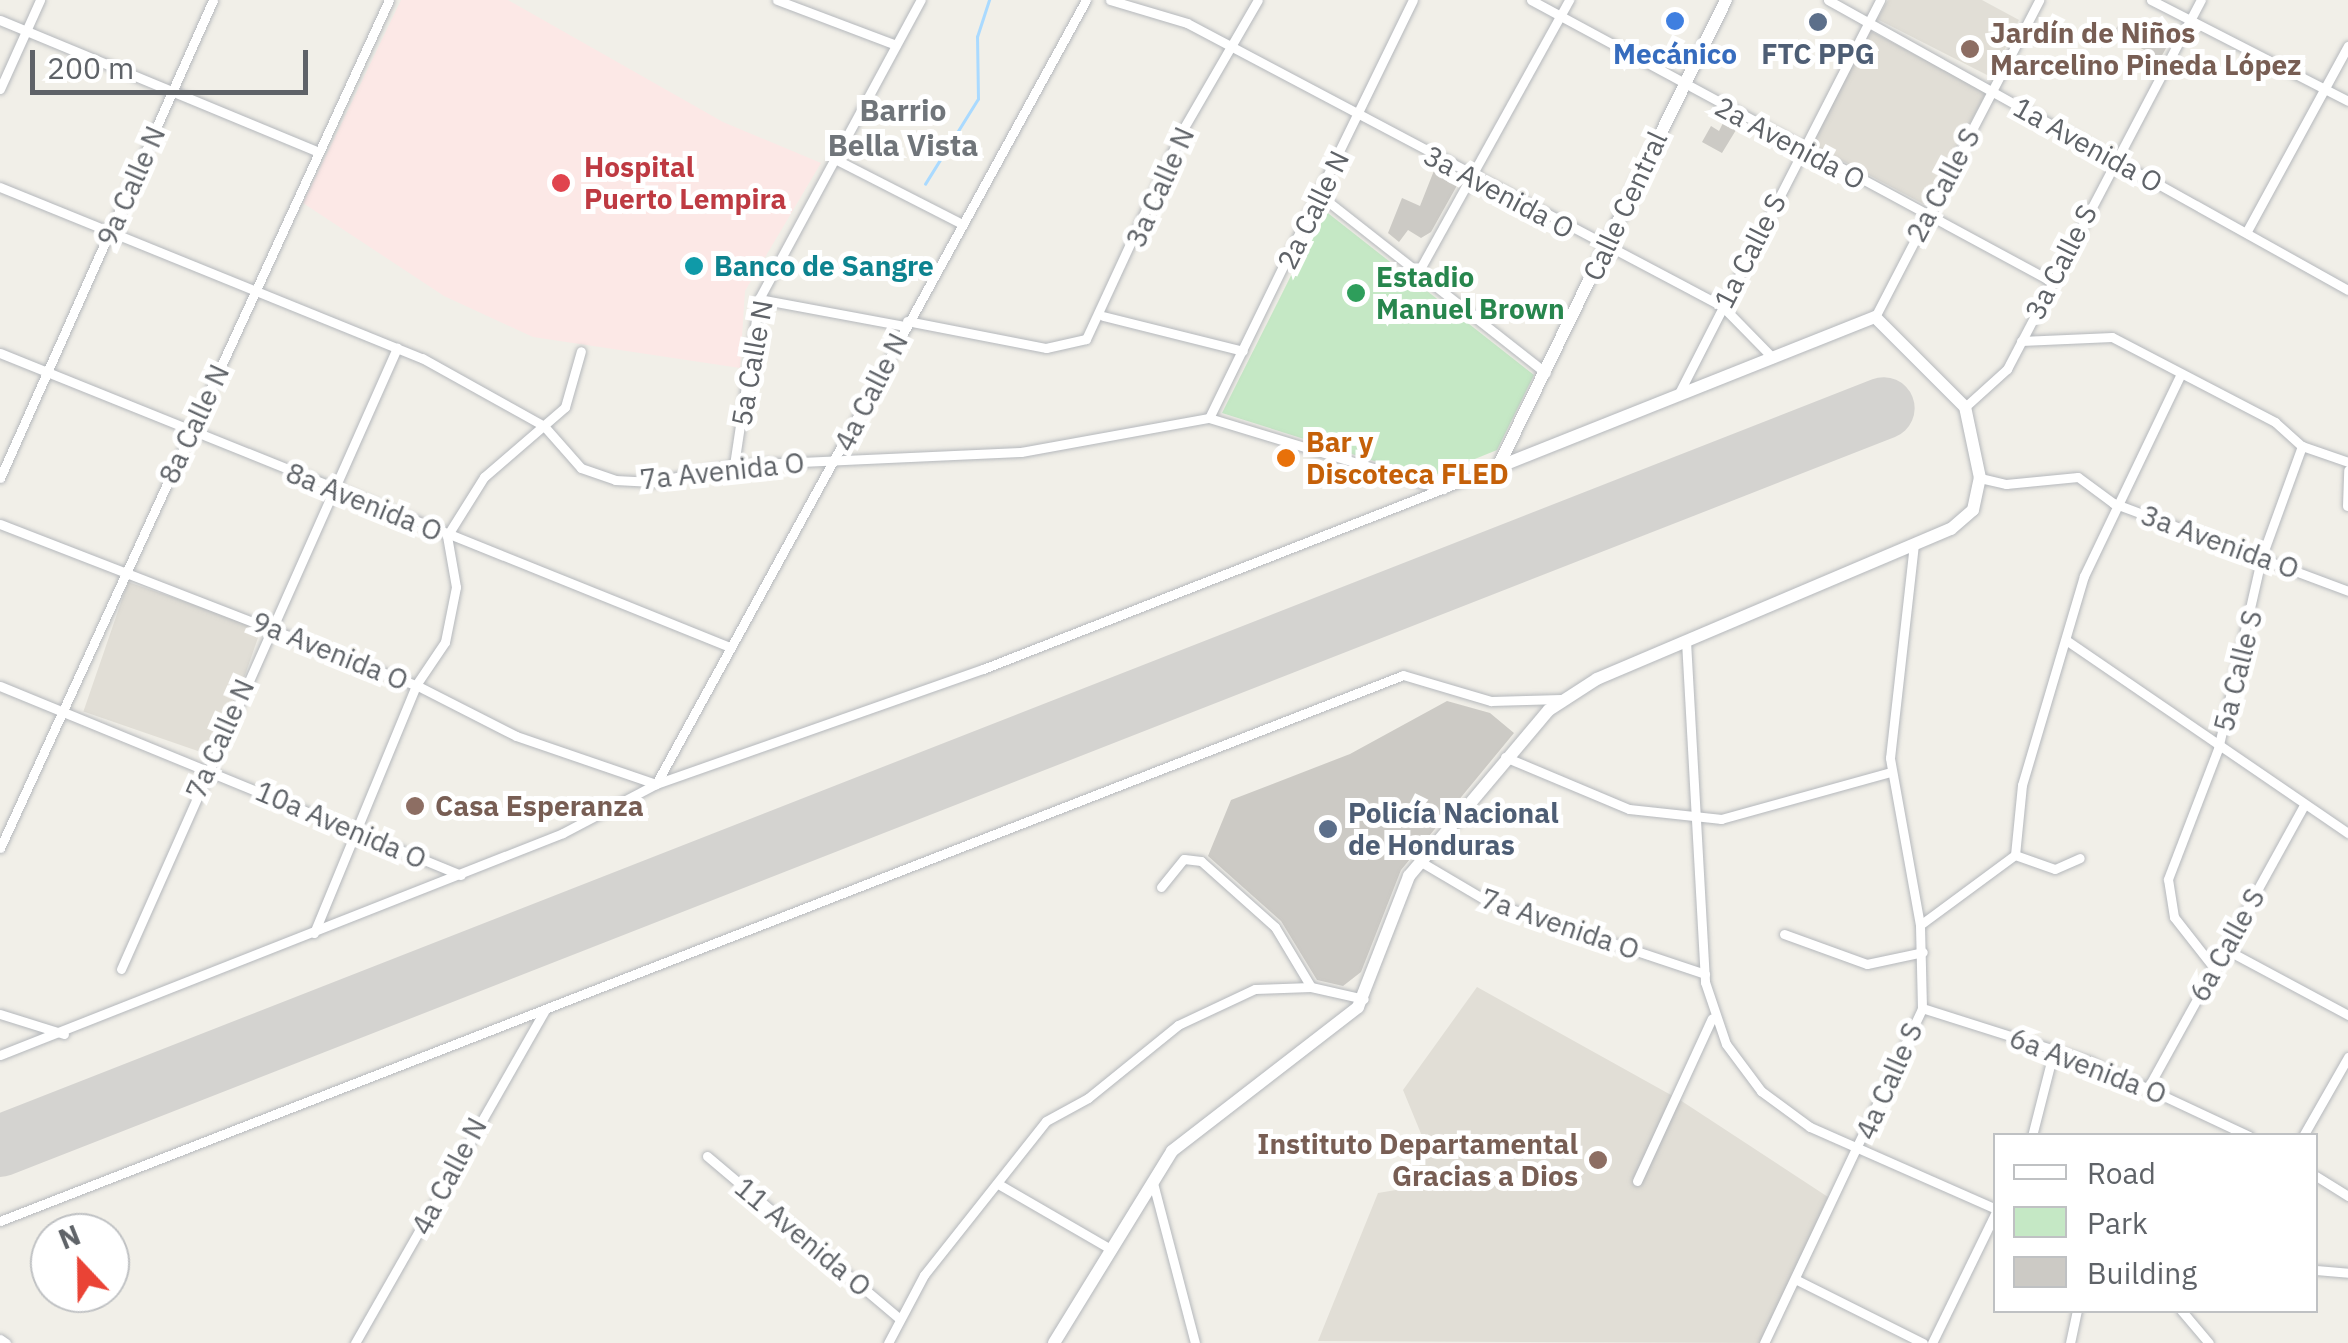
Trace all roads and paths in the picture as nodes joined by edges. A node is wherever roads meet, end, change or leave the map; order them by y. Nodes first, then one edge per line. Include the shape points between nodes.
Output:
1 (40, 0) edge
2 (214, 0) edge
3 (389, 0) edge
4 (777, 0) edge
5 (920, 0) edge
6 (1086, 0) edge
7 (1110, 0) edge
8 (1258, 0) edge
9 (1413, 0) edge
10 (1531, 0) edge
11 (1569, 0) edge
12 (1726, 0) edge
13 (1828, 0) edge
14 (1880, 0) edge
15 (2040, 0) edge
16 (2151, 0) edge
17 (2201, 0) edge
18 (1562, 16) junction
19 (0, 20) edge
20 (2190, 21) junction
21 (1869, 22) junction
22 (25, 32) junction
23 (896, 45) junction
24 (2348, 46) edge
25 (1234, 50) junction
26 (1680, 85) junction
27 (0, 89) edge
28 (2325, 89) junction
29 (173, 92) junction
30 (1993, 92) junction
31 (2348, 101) edge
32 (1360, 116) junction
33 (1801, 150) junction
34 (319, 152) junction
35 (835, 158) junction
36 (2113, 162) junction
37 (1472, 180) junction
38 (0, 186) edge
39 (1320, 196) junction
40 (1927, 215) junction
41 (960, 222) junction
42 (112, 229) junction
43 (2247, 232) junction
44 (1606, 248) junction
45 (1420, 269) junction
46 (2051, 281) junction
47 (256, 289) junction
48 (2348, 290) edge
49 (758, 299) junction
50 (1722, 306) junction
51 (1103, 316) junction
52 (1874, 318) junction
53 (905, 323) junction
54 (2021, 341) junction
55 (397, 348) junction
56 (582, 351) dead end
57 (1243, 351) junction
58 (0, 353) edge
59 (1773, 358) junction
60 (48, 372) junction
61 (1547, 374) junction
62 (2180, 376) junction
63 (1677, 398) junction
64 (1965, 406) junction
65 (1209, 418) junction
66 (544, 426) junction
67 (190, 431) junction
68 (2302, 446) junction
69 (837, 460) junction
70 (2348, 462) edge
71 (734, 466) junction
72 (1498, 467) junction
73 (2348, 470) edge
74 (0, 478) edge
75 (1980, 478) junction
76 (1443, 489) junction
77 (336, 491) junction
78 (2113, 503) junction
79 (2348, 506) edge
80 (0, 524) edge
81 (447, 536) junction
82 (1914, 545) junction
83 (2262, 556) junction
84 (126, 573) junction
85 (2348, 591) edge
86 (271, 626) junction
87 (2066, 640) junction
88 (1686, 642) junction
89 (730, 647) junction
90 (0, 686) edge
91 (416, 686) junction
92 (1561, 699) junction
93 (64, 710) junction
94 (2218, 749) junction
95 (1505, 757) junction
96 (206, 769) junction
97 (1891, 772) junction
98 (656, 784) junction
99 (2304, 805) junction
100 (1694, 817) junction
101 (357, 832) junction
102 (2348, 833) edge
103 (0, 848) edge
104 (2015, 855) junction
105 (2080, 858) dead end
106 (1421, 862) junction
107 (460, 875) junction
108 (1161, 888) dead end
109 (1920, 926) junction
110 (314, 933) junction
111 (1784, 934) dead end
112 (2224, 949) junction
113 (1923, 952) junction
114 (2214, 968) junction
115 (121, 969) dead end
116 (1705, 974) junction
117 (1311, 987) junction
118 (1364, 999) junction
119 (1922, 1008) junction
120 (546, 1010) junction
121 (0, 1014) edge
122 (2348, 1014) edge
123 (1712, 1018) junction
124 (64, 1034) junction
125 (2054, 1050) junction
126 (0, 1055) edge
127 (2348, 1057) edge
128 (2149, 1086) junction
129 (2033, 1133) edge
130 (2243, 1133) edge
131 (2305, 1133) edge
132 (1856, 1154) junction
133 (708, 1156) dead end
134 (2318, 1177) edge
135 (1637, 1181) dead end
136 (1153, 1183) junction
137 (1000, 1184) junction
138 (2348, 1196) edge
139 (1993, 1210) edge
140 (1993, 1217) edge
141 (0, 1221) edge
142 (1112, 1250) junction
143 (2318, 1270) edge
144 (2348, 1272) edge
145 (1795, 1279) junction
146 (2077, 1313) edge
147 (2184, 1313) edge
148 (899, 1318) junction
149 (355, 1343) edge
150 (888, 1343) edge
151 (1054, 1343) edge
152 (1195, 1343) edge
153 (1764, 1343) edge
154 (1923, 1343) edge
155 (1932, 1343) edge
156 (2070, 1343) edge
157 (2209, 1343) edge

1 - 22 street
2 - 29 street, 9a Calle N
3 - 34 street, 8a Calle N
4 - 23 street
5 - 23 street, 5a Calle N
6 - 41 street, 4a Calle N
7 - 25 street, 3a Avenida O
8 - 25 street, 3a Calle N
9 - 32 street, 2a Calle N
10 - 18 street, 2a Avenida O
11 - 18 street
12 - 26 street, Calle Central
13 - 21 street, 1a Avenida O
14 - 21 street, 1a Calle S
15 - 30 street, 2a Calle S
16 - 20 street
17 - 20 street, 3a Calle S
18 - 26 street, 2a Avenida O
18 - 37 street
19 - 22 street
20 - 28 street
20 - 36 street, 3a Calle S
21 - 30 street, 1a Avenida O
21 - 33 street, 1a Calle S
22 - 27 street
22 - 29 street
23 - 35 street, 5a Calle N
24 - 28 street
25 - 32 street, 3a Avenida O
25 - 51 street, 3a Calle N via 1182,131
26 - 33 street, 2a Avenida O
26 - 44 street, Calle Central
28 - 31 street
28 - 43 street
29 - 34 street
29 - 42 street, 9a Calle N
30 - 36 street, 1a Avenida O
30 - 40 street, 2a Calle S
32 - 37 street, 3a Avenida O
32 - 39 street, 2a Calle N
33 - 40 street, 2a Avenida O
33 - 50 street, 1a Calle S
34 - 47 street, 8a Calle N
35 - 41 street
35 - 49 street, 5a Calle N
36 - 43 street, 1a Avenida O
36 - 46 street, 3a Calle S
37 - 44 street, 3a Avenida O
37 - 45 street
38 - 42 street, 7a Avenida O
39 - 45 street
39 - 57 street, 2a Calle N
40 - 46 street, 2a Avenida O
40 - 52 street, 2a Calle S
41 - 53 street, 4a Calle N
42 - 47 street, 7a Avenida O
42 - 60 street, 9a Calle N
43 - 48 street, 1a Avenida O
44 - 50 street, 3a Avenida O
44 - 61 street, Calle Central
45 - 61 street
46 - 54 street, 3a Calle S
47 - 55 street, 7a Avenida O
47 - 67 street, 8a Calle N
49 - 53 street
49 - 71 street, 5a Calle N
50 - 59 street, 3a Avenida O
50 - 63 street, 1a Calle S
51 - 53 street, 3a Calle N via 1086,340 1046,348
51 - 57 street
52 - 59 street
52 - 64 street
53 - 69 street, 4a Calle N
54 - 62 street via 2112,336
54 - 64 street, 3a Calle S via 2007,369
55 - 66 street, 7a Avenida O
55 - 77 street, 7a Calle N
56 - 66 street via 576,389
57 - 65 street, 2a Calle N
58 - 60 street, 8a Avenida O
59 - 63 street
60 - 67 street, 8a Avenida O
60 - 74 street
61 - 72 street, Calle Central
62 - 68 street via 2275,422
62 - 78 street
63 - 72 street
64 - 75 street
65 - 69 street, 7a Avenida O via 1021,452
65 - 76 street, 7a Avenida O
66 - 71 street, 7a Avenida O via 581,468 615,480 652,482
66 - 81 street via 484,477
67 - 77 street, 8a Avenida O
67 - 84 street, 8a Calle N
68 - 70 street
68 - 83 street, 5a Calle S
69 - 71 street, 7a Avenida O
69 - 89 street, 4a Calle N
72 - 76 street
73 - 79 street
75 - 78 street, 3a Avenida O via 2006,484 2078,477
75 - 82 street via 1970,514
76 - 98 street via 983,669
77 - 81 street, 8a Avenida O
77 - 86 street, 7a Calle N
78 - 83 street, 3a Avenida O
78 - 87 street
80 - 84 street, 9a Avenida O
81 - 89 street, 8a Avenida O
81 - 91 street via 456,587 451,622
82 - 88 street
82 - 97 street, 4a Calle S
83 - 85 street, 3a Avenida O
83 - 94 street, 5a Calle S
84 - 86 street, 9a Avenida O
84 - 93 street, 8a Calle N
86 - 91 street, 9a Avenida O
86 - 96 street, 7a Calle N
87 - 94 street via 2152,694
87 - 104 street via 2022,784
88 - 92 street
88 - 100 street
89 - 98 street, 4a Calle N
90 - 93 street, 10a Avenida O
91 - 98 street, 9a Avenida O via 516,736
91 - 101 street
92 - 95 street
92 - 120 street via 1490,700 1402,675
93 - 96 street, 10a Avenida O
93 - 103 street, 8a Calle N
94 - 99 street
94 - 114 street, 5a Calle S via 2166,894 2184,934
95 - 100 street via 1629,809
95 - 106 street
96 - 101 street, 10a Avenida O
96 - 115 street, 7a Calle N
97 - 100 street via 1721,818
97 - 109 street, 4a Calle S
98 - 107 street
99 - 102 street
99 - 112 street, 6a Calle S
100 - 116 street
101 - 107 street, 10a Avenida O
101 - 110 street
104 - 105 street via 2055,869
104 - 109 street
106 - 116 street, 7a Avenida O via 1487,901
106 - 118 street via 1401,894
107 - 110 street
108 - 117 street via 1184,859 1201,860 1275,926
109 - 113 street, 4a Calle S
110 - 124 street
111 - 113 street via 1868,964
112 - 114 street, 6a Calle S
112 - 122 street
113 - 119 street, 4a Calle S
114 - 128 street, 6a Calle S
116 - 123 street
117 - 118 street
117 - 137 street via 1255,989 1178,1024 1088,1098 1046,1120
118 - 136 street via 1193,1133
119 - 125 street, 6a Avenida O
119 - 132 street, 4a Calle S
120 - 141 street
120 - 149 street, 4a Calle N
121 - 124 street
123 - 132 street via 1761,1091
123 - 135 street
124 - 126 street
125 - 128 street, 6a Avenida O
125 - 129 street via 2045,1108
127 - 131 street
128 - 130 street, 6a Avenida O
132 - 139 street
132 - 145 street, 4a Calle S
133 - 148 street, 11 Avenida O
134 - 138 street
136 - 142 street
136 - 152 street
137 - 142 street
137 - 148 street
140 - 155 street
142 - 151 street
143 - 144 street
145 - 153 street, 4a Calle S
145 - 154 street
146 - 156 street
147 - 157 street
148 - 150 street

